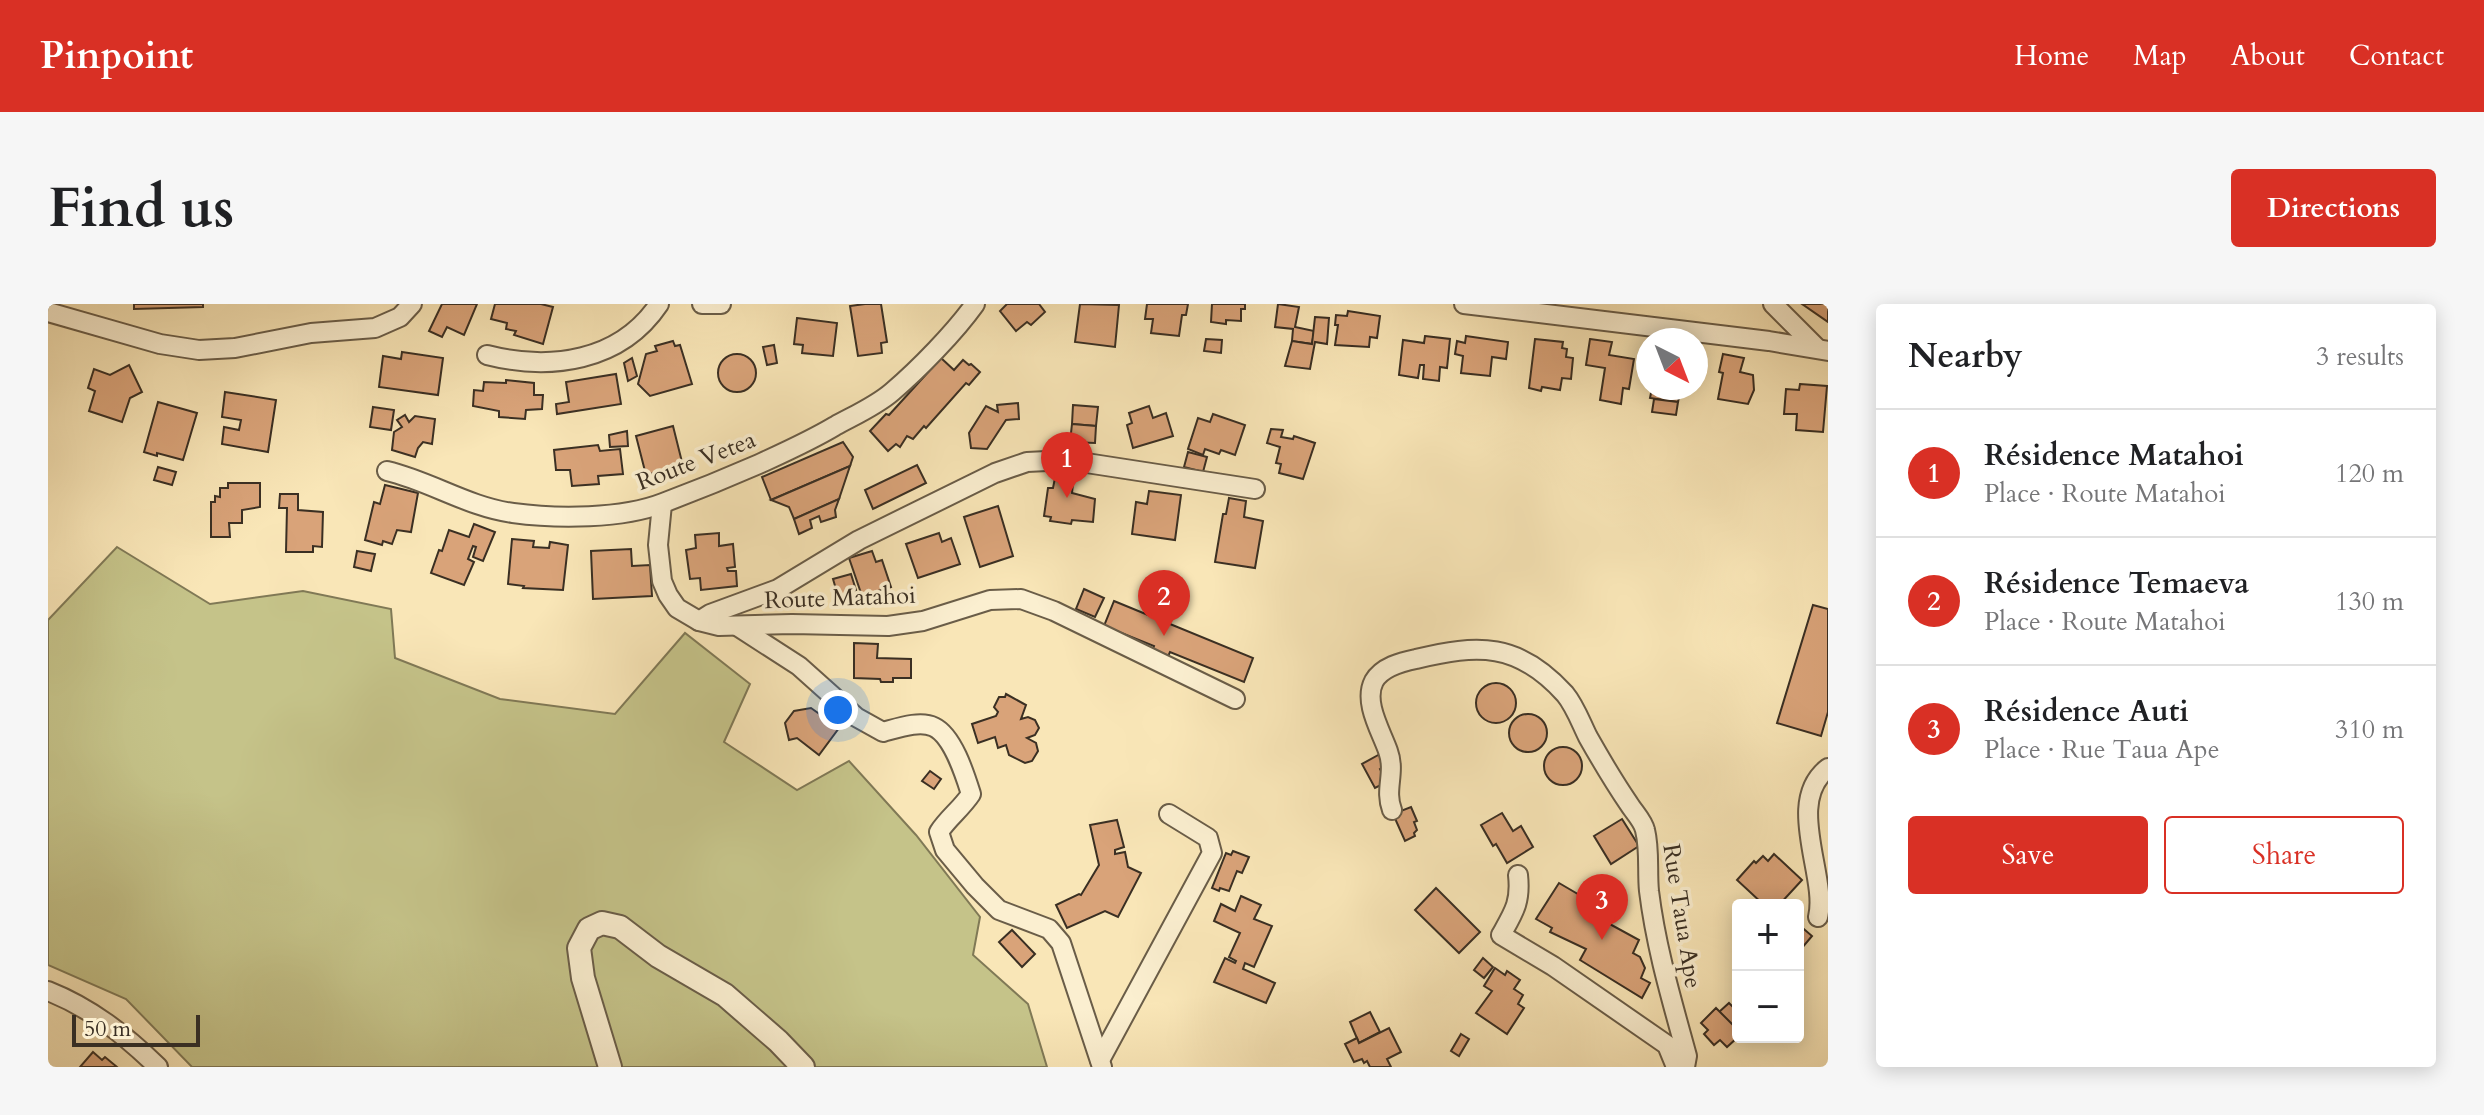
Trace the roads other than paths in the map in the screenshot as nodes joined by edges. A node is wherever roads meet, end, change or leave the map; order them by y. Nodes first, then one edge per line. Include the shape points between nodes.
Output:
1 (412, 304) edge
2 (659, 304) edge
3 (702, 304) edge
4 (721, 304) edge
5 (975, 304) edge
6 (1464, 304) edge
7 (1773, 304) edge
8 (48, 312) edge
9 (1822, 349) edge
10 (487, 355) dead end
11 (387, 471) dead end
12 (1255, 489) dead end
13 (662, 504) junction
14 (699, 621) junction
15 (737, 626) junction
16 (1235, 699) dead end
17 (1828, 768) edge
18 (1392, 810) dead end
19 (1169, 814) dead end
20 (1518, 875) dead end
21 (1818, 917) dead end
22 (48, 991) edge
23 (1101, 1064) edge
24 (158, 1067) edge
25 (610, 1067) edge
26 (803, 1067) edge
27 (1676, 1067) edge
28 (1685, 1067) edge

1 - 8 street via 400,317 375,328 199,350
2 - 10 street via 639,327 595,355 525,363
3 - 4 street
5 - 13 street, Route Vetea via 890,394 804,444
6 - 9 street
7 - 9 street
11 - 13 street, Route Vetea via 508,513 599,516
12 - 14 street via 1067,460 1027,462 869,535 778,589
13 - 14 street via 662,581 677,608
14 - 15 street, Route Matahoi
15 - 16 street, Route Matahoi via 907,625 990,600 1021,599
15 - 23 street via 799,666 856,717 883,732 933,725 947,737 971,794 939,832 945,850 999,910 1049,929 1061,943
17 - 21 street via 1811,804 1824,879
18 - 28 street, Rue Taua Ape via 1387,797 1391,765 1371,693 1375,678 1387,669 1462,649 1486,649 1523,660 1566,696 1645,828 1661,964 1687,1056
19 - 23 street via 1208,838 1212,853
20 - 27 street via 1520,895 1501,935 1667,1045
22 - 24 street via 110,1025
25 - 26 street via 579,948 589,929 602,923 620,927 725,995

